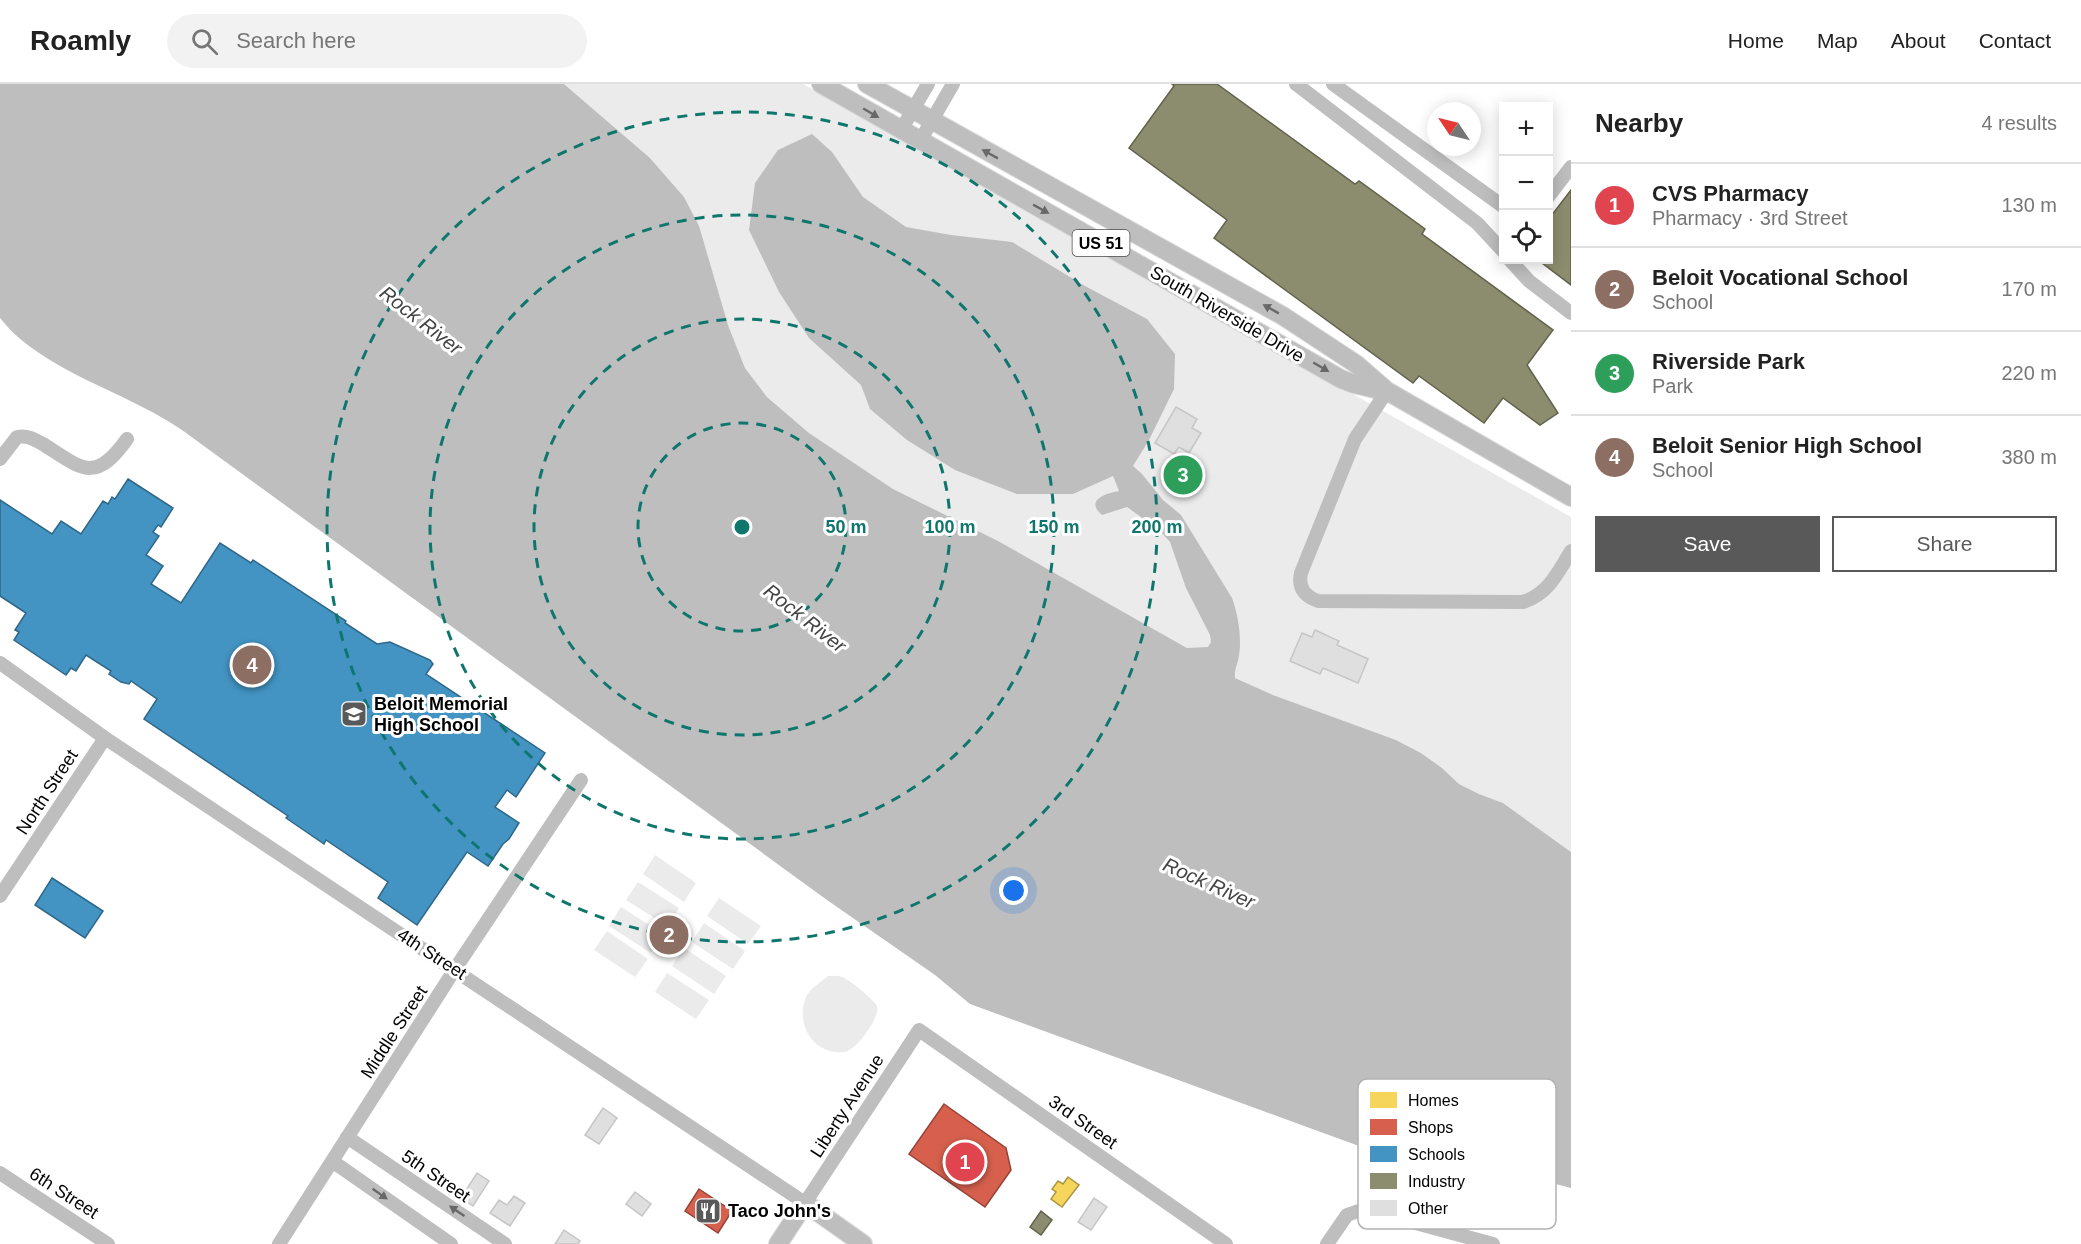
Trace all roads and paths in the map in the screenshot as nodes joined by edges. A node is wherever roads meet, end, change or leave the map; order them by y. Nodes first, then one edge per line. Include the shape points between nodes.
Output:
1 (821, 84) edge
2 (867, 84) edge
3 (928, 84) edge
4 (952, 84) edge
5 (1333, 84) edge
6 (1303, 86) edge
7 (913, 110) junction
8 (931, 121) junction
9 (901, 130) junction
10 (920, 141) junction
11 (1571, 167) edge
12 (1553, 190) edge
13 (1499, 204) edge
14 (1499, 247) edge
15 (1513, 264) edge
16 (1571, 313) edge
17 (1387, 391) junction
18 (127, 439) dead end
19 (0, 459) edge
20 (1571, 497) edge
21 (1571, 551) edge
22 (0, 663) edge
23 (105, 738) junction
24 (581, 780) dead end
25 (0, 896) edge
26 (455, 969) junction
27 (919, 1030) joint
28 (347, 1137) junction
29 (332, 1161) junction
30 (0, 1173) edge
31 (805, 1203) junction
32 (1358, 1211) edge
33 (1439, 1229) edge
34 (108, 1244) edge
35 (279, 1244) edge
36 (451, 1244) edge
37 (505, 1244) edge
38 (778, 1244) edge
39 (863, 1244) edge
40 (1226, 1244) edge
41 (1327, 1244) edge
42 (1493, 1244) edge

1 -> 9 main road, South Riverside Drive / US 51
2 - 7 main road, South Riverside Drive / US 51
3 - 7 street
4 - 8 street
5 - 13 street
6 - 14 street via 1478,223
7 - 8 main road, South Riverside Drive / US 51
7 - 9 street
8 - 10 street
17 -> 8 main road, South Riverside Drive / US 51 via 1356,364 1282,316
9 - 10 main road, South Riverside Drive / US 51
10 -> 17 main road, South Riverside Drive / US 51 via 1341,379
11 - 12 street
15 - 16 street via 1529,282
17 - 20 main road, South Riverside Drive / US 51
17 - 21 street via 1355,439 1336,482 1301,573 1305,594 1318,601 1523,602 1545,590
18 - 19 street via 114,456 95,468 81,468 28,436 16,437
22 - 23 street, 4th Street
23 - 25 street, North Street
23 - 26 street, 4th Street
24 - 26 street, Middle Street
26 - 28 street, Middle Street
26 - 31 street, 4th Street
27 - 31 street, Liberty Avenue
27 - 40 street, 3rd Street
28 - 29 street, Middle Street
37 -> 28 street, 5th Street
29 - 35 street, Middle Street
29 -> 36 street
30 - 34 street, 6th Street
31 - 38 main road
31 - 39 main road, 4th Street
32 - 41 street via 1347,1215
33 - 42 street

